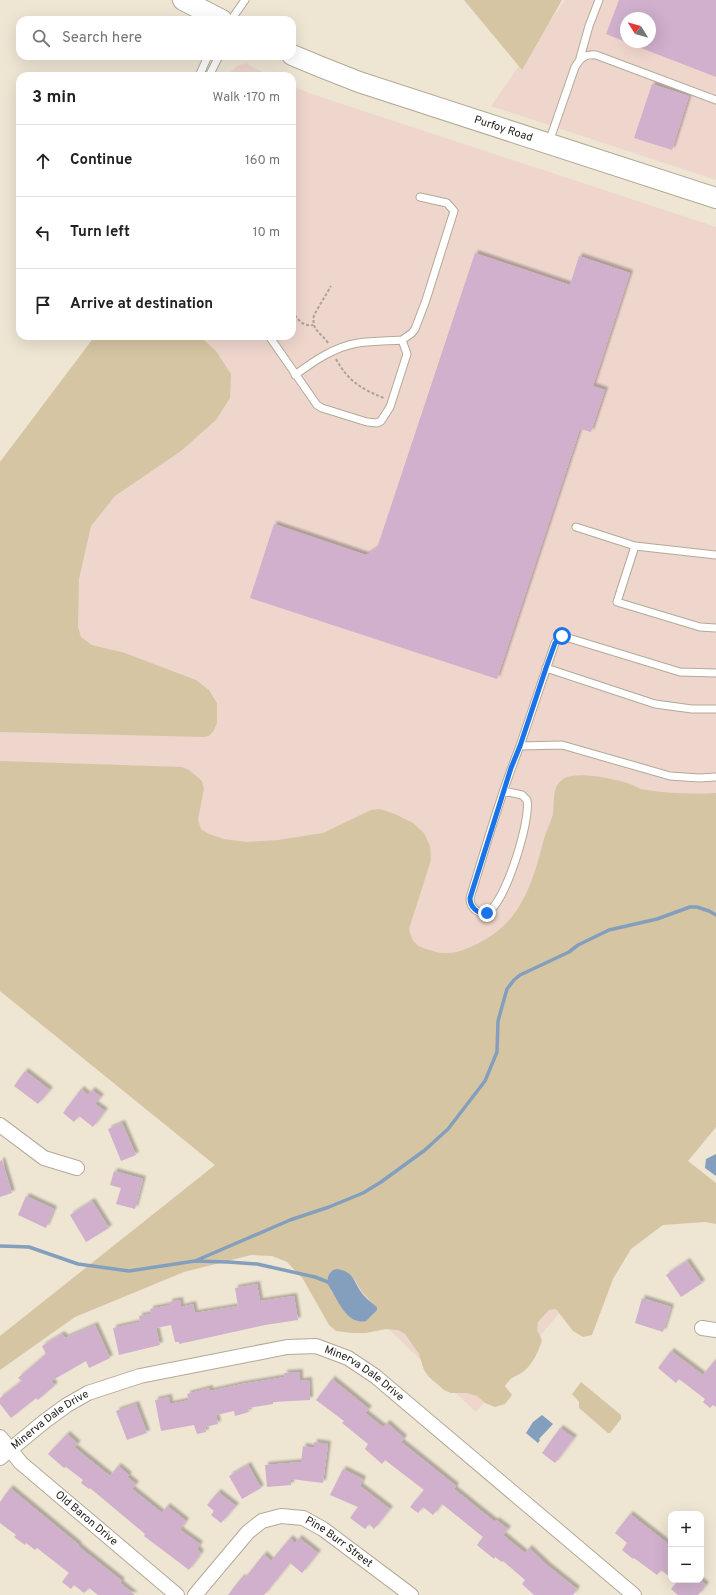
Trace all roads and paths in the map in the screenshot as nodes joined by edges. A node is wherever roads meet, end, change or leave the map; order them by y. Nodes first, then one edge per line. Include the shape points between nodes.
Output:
1 (183, 0) edge
2 (245, 0) edge
3 (599, 0) edge
4 (211, 16) edge
5 (234, 16) edge
6 (296, 56) edge
7 (580, 58) junction
8 (206, 60) edge
9 (217, 60) edge
10 (201, 72) edge
11 (211, 72) edge
12 (716, 100) edge
13 (548, 144) junction
14 (420, 196) dead end
15 (716, 198) edge
16 (331, 286) dead end
17 (296, 316) edge
18 (313, 325) junction
19 (272, 340) edge
20 (402, 340) junction
21 (330, 346) dead end
22 (336, 358) dead end
23 (295, 375) junction
24 (385, 399) dead end
25 (576, 527) dead end
26 (635, 546) junction
27 (716, 555) edge
28 (716, 628) edge
29 (546, 668) junction
30 (716, 673) edge
31 (716, 709) edge
32 (520, 746) junction
33 (716, 777) edge
34 (504, 791) junction
35 (0, 1125) edge
36 (77, 1168) dead end
37 (702, 1328) dead end
38 (716, 1330) edge
39 (0, 1437) edge
40 (5, 1454) edge
41 (177, 1595) edge
42 (195, 1595) edge
43 (411, 1595) edge
44 (634, 1595) edge

1 - 4 street
2 - 5 lane
3 - 7 lane
6 - 13 street, Purfoy Road via 359,82
7 - 12 lane via 587,54 596,55
7 - 13 lane
8 - 10 lane
9 - 11 lane
13 - 15 street, Purfoy Road
14 - 20 lane via 447,203 454,211 415,329
16 - 18 path via 314,315
17 - 18 path via 306,326
18 - 21 path
19 - 23 lane
20 - 23 lane via 359,343 342,348
20 - 23 lane via 408,354 390,407 377,423 322,408
22 - 24 path via 352,381
25 - 26 lane
26 - 27 lane
26 - 28 lane via 617,602 700,627
29 - 30 lane via 555,643 562,636 680,672
29 - 31 lane via 656,704
29 - 32 lane
32 - 33 lane via 562,745 670,776
32 - 34 lane
34 - 34 lane via 470,898 473,908 482,913 492,909 507,882 520,847 525,823 527,800 522,795
35 - 36 street via 44,1158
37 - 38 street
39 - 40 street, Old Baron Drive
40 - 41 street, Old Baron Drive via 26,1468
40 - 44 street, Minerva Dale Drive via 45,1421 88,1392 140,1376 287,1347 316,1346 348,1358 375,1376
42 - 43 street, Pine Burr Street via 248,1532 262,1521 281,1516 303,1518 323,1529

